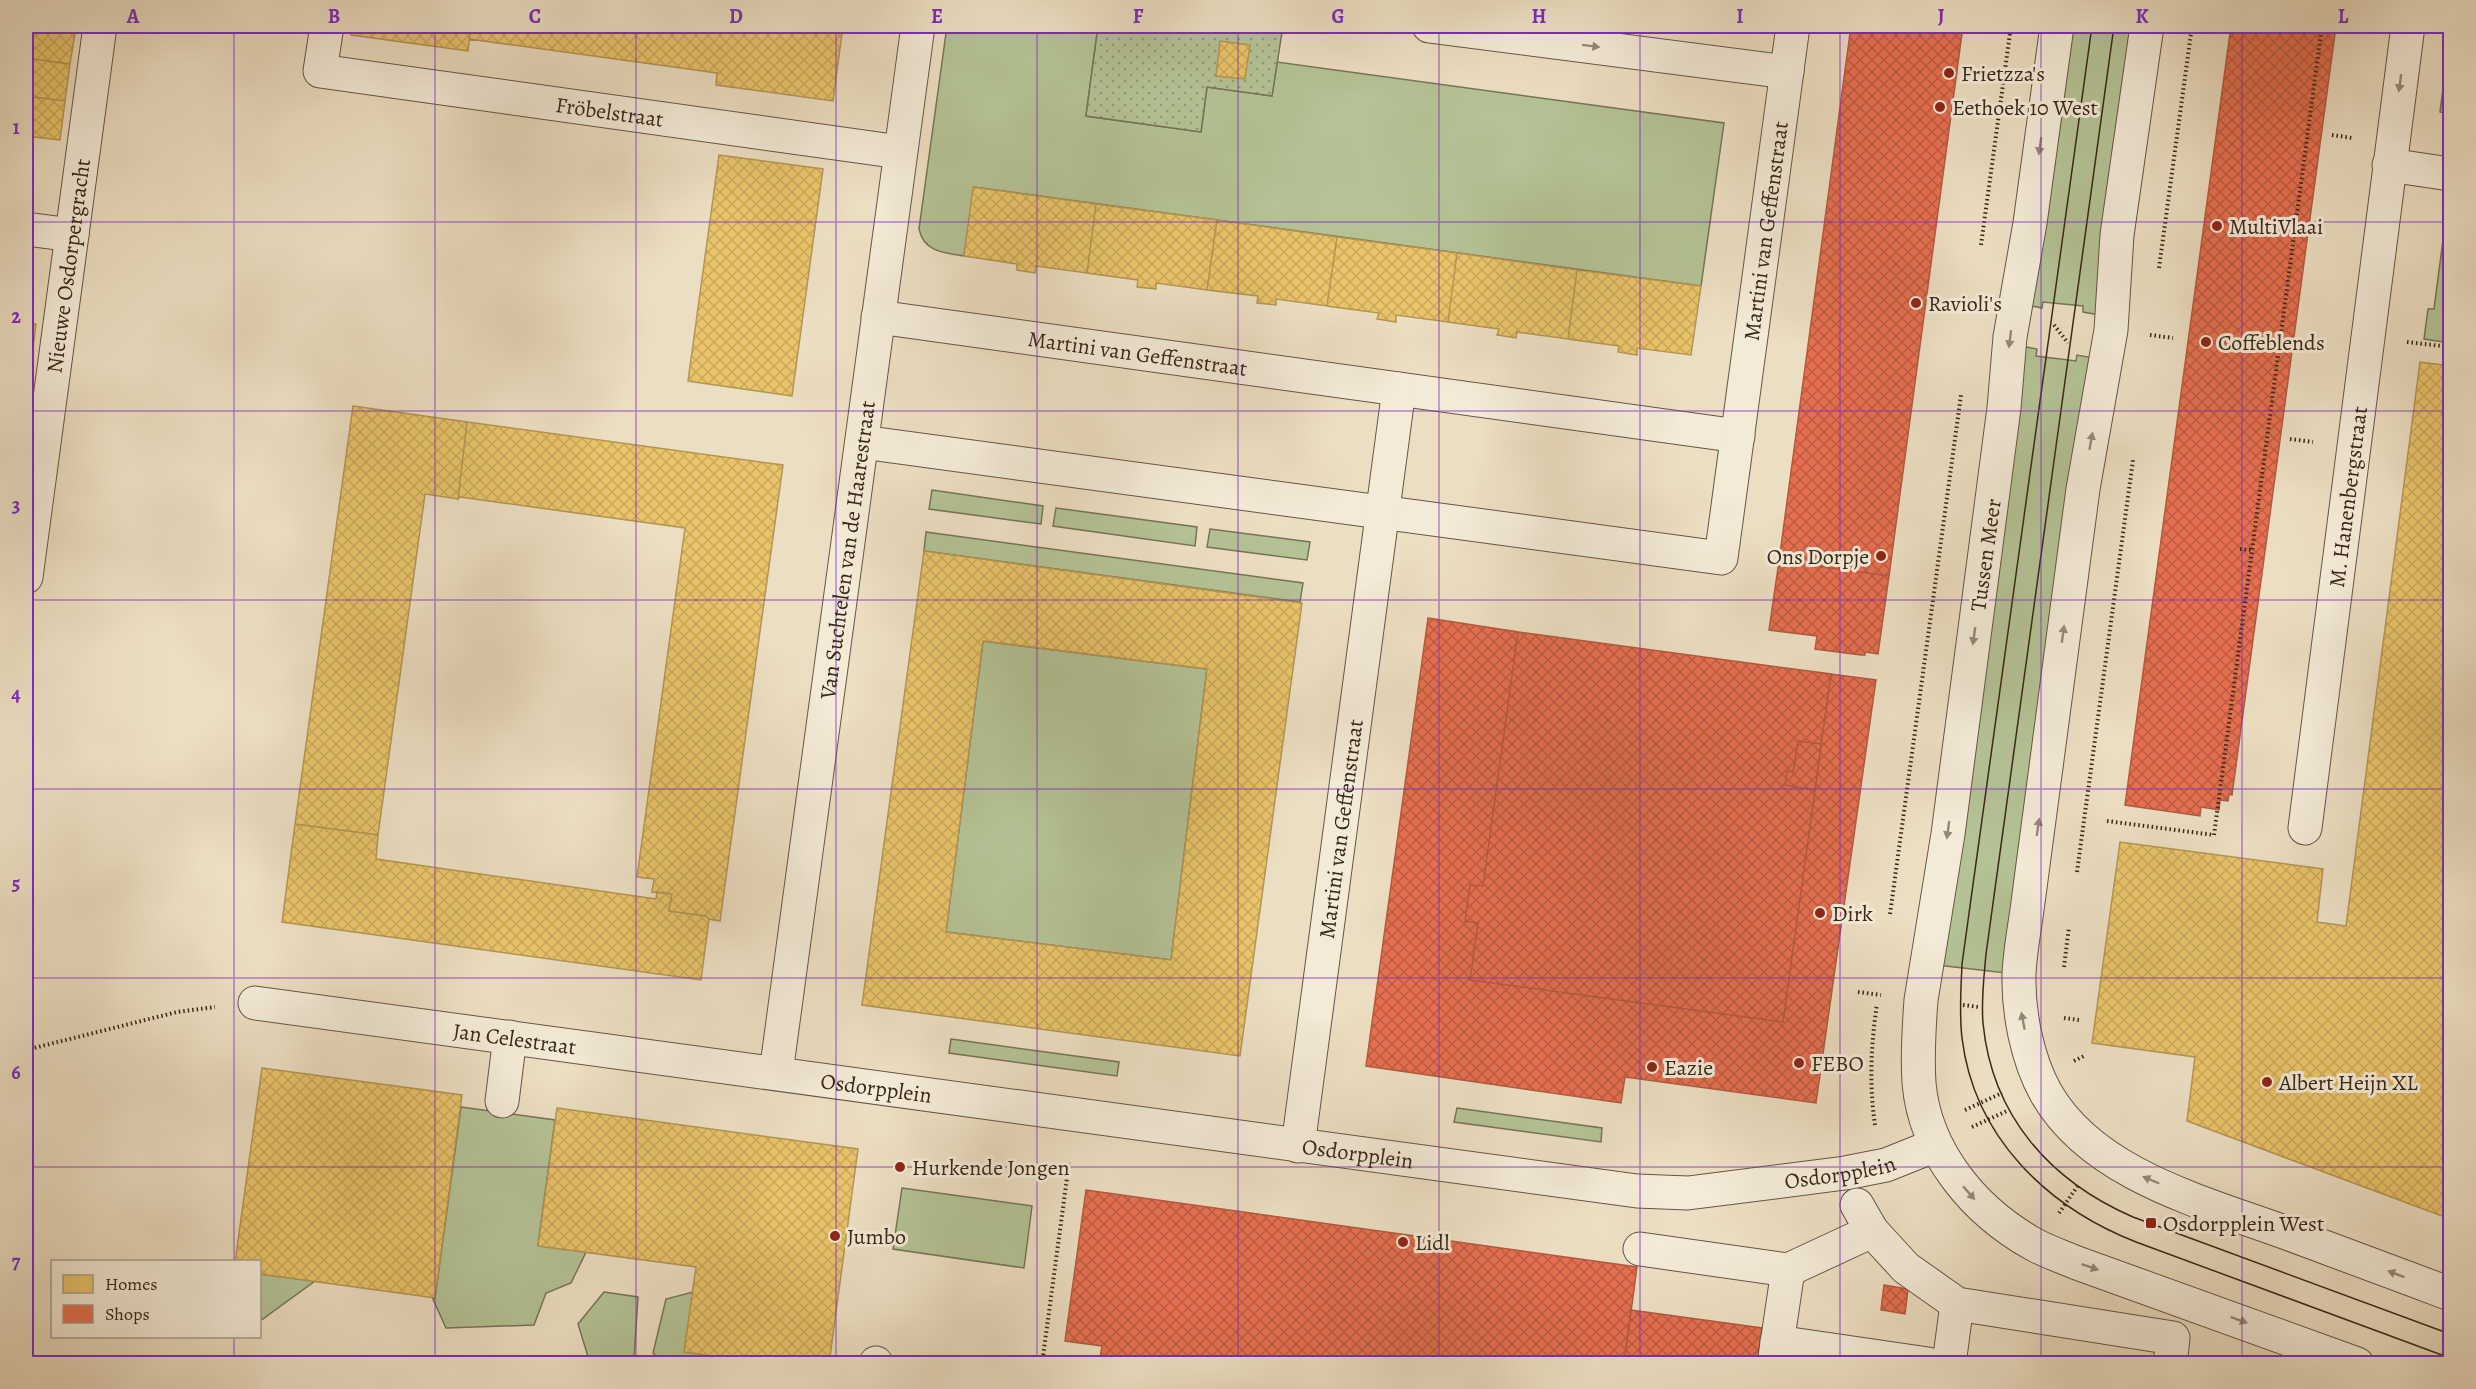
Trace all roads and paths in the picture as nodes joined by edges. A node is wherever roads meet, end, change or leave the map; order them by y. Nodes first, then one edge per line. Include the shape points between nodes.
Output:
1 (100, 26) edge
2 (327, 26) edge
3 (918, 26) edge
4 (1429, 26) edge
5 (1793, 26) edge
6 (2056, 26) edge
7 (2147, 26) edge
8 (2192, 26) edge
9 (2322, 26) edge
10 (2408, 26) edge
11 (1787, 72) junction
12 (900, 152) junction
13 (2389, 165) junction
14 (2451, 174) edge
15 (26, 230) edge
16 (72, 236) junction
17 (2158, 278) dead end
18 (878, 317) junction
19 (2151, 323) dead end
20 (2406, 342) dead end
21 (2148, 347) dead end
22 (2451, 347) edge
23 (1399, 389) junction
24 (1738, 436) junction
25 (862, 442) junction
26 (2134, 453) dead end
27 (1383, 513) junction
28 (2240, 549) dead end
29 (2252, 550) junction
30 (26, 577) edge
31 (2107, 821) dead end
32 (2305, 828) dead end
33 (2076, 876) dead end
34 (2070, 923) dead end
35 (2063, 970) dead end
36 (1858, 992) dead end
37 (1921, 1000) junction
38 (255, 1003) joint
39 (2021, 1013) junction
40 (2079, 1020) dead end
41 (510, 1037) junction
42 (26, 1050) edge
43 (2084, 1056) dead end
44 (776, 1073) junction
45 (2039, 1077) junction
46 (502, 1101) dead end
47 (1932, 1135) junction
48 (1298, 1146) junction
49 (1069, 1163) dead end
50 (1640, 1249) dead end
51 (1788, 1270) junction
52 (2451, 1294) edge
53 (1957, 1304) junction
54 (1776, 1353) edge
55 (444, 1360) dead end
56 (505, 1361) dead end
57 (1042, 1364) edge
58 (1928, 1364) edge
59 (1949, 1364) edge
60 (2170, 1364) edge
61 (2357, 1364) edge

1 - 16 street, Nieuwe Osdorpergracht
2 - 12 street, Fröbelstraat via 320,71
3 - 12 street, Van Suchtelen van de Haarestraat
4 -> 11 street
5 - 11 street, Martini van Geffenstraat
6 -> 37 street, Tussen Meer via 2030,223 2010,337 1949,823
39 -> 7 street via 2019,974 2026,910 2083,489 2111,330 2117,235
8 - 17 path
9 - 29 path
10 -> 13 street, M. Hanenbergstraat
11 - 24 street, Martini van Geffenstraat
12 - 18 street, Van Suchtelen van de Haarestraat
13 - 14 street
13 - 32 street, M. Hanenbergstraat
15 - 16 street
16 - 30 street, Nieuwe Osdorpergracht
18 - 23 street, Martini van Geffenstraat
18 - 25 street, Van Suchtelen van de Haarestraat
19 - 21 path
20 - 22 path
23 - 24 street, Martini van Geffenstraat
23 - 27 street, Martini van Geffenstraat
24 - 27 street, Martini van Geffenstraat via 1721,558
25 - 27 street, Martini van Geffenstraat
25 - 44 street, Van Suchtelen van de Haarestraat
26 - 33 path
27 - 48 street, Martini van Geffenstraat
28 - 29 path
29 - 31 path via 2214,835
34 - 35 path
36 - 37 path
37 - 39 path
37 - 47 street, Tussen Meer via 1919,1084
38 - 41 street, Jan Celestraat
38 - 42 path via 177,1011
39 - 40 path
45 -> 39 street
41 - 44 street, Jan Celestraat
41 - 46 street
43 - 45 path
44 - 48 street, Osdorpplein
45 - 47 path
52 -> 45 street via 2130,1172 2064,1120
47 - 48 street, Osdorpplein via 1886,1165 1688,1193 1637,1191
47 -> 61 street via 1957,1179 1983,1209 2036,1245
49 - 57 path
50 - 51 street
51 - 53 street via 1865,1218 1906,1268
51 - 54 street
53 - 59 street
53 - 60 street via 2173,1338
54 - 58 street
55 - 56 path

